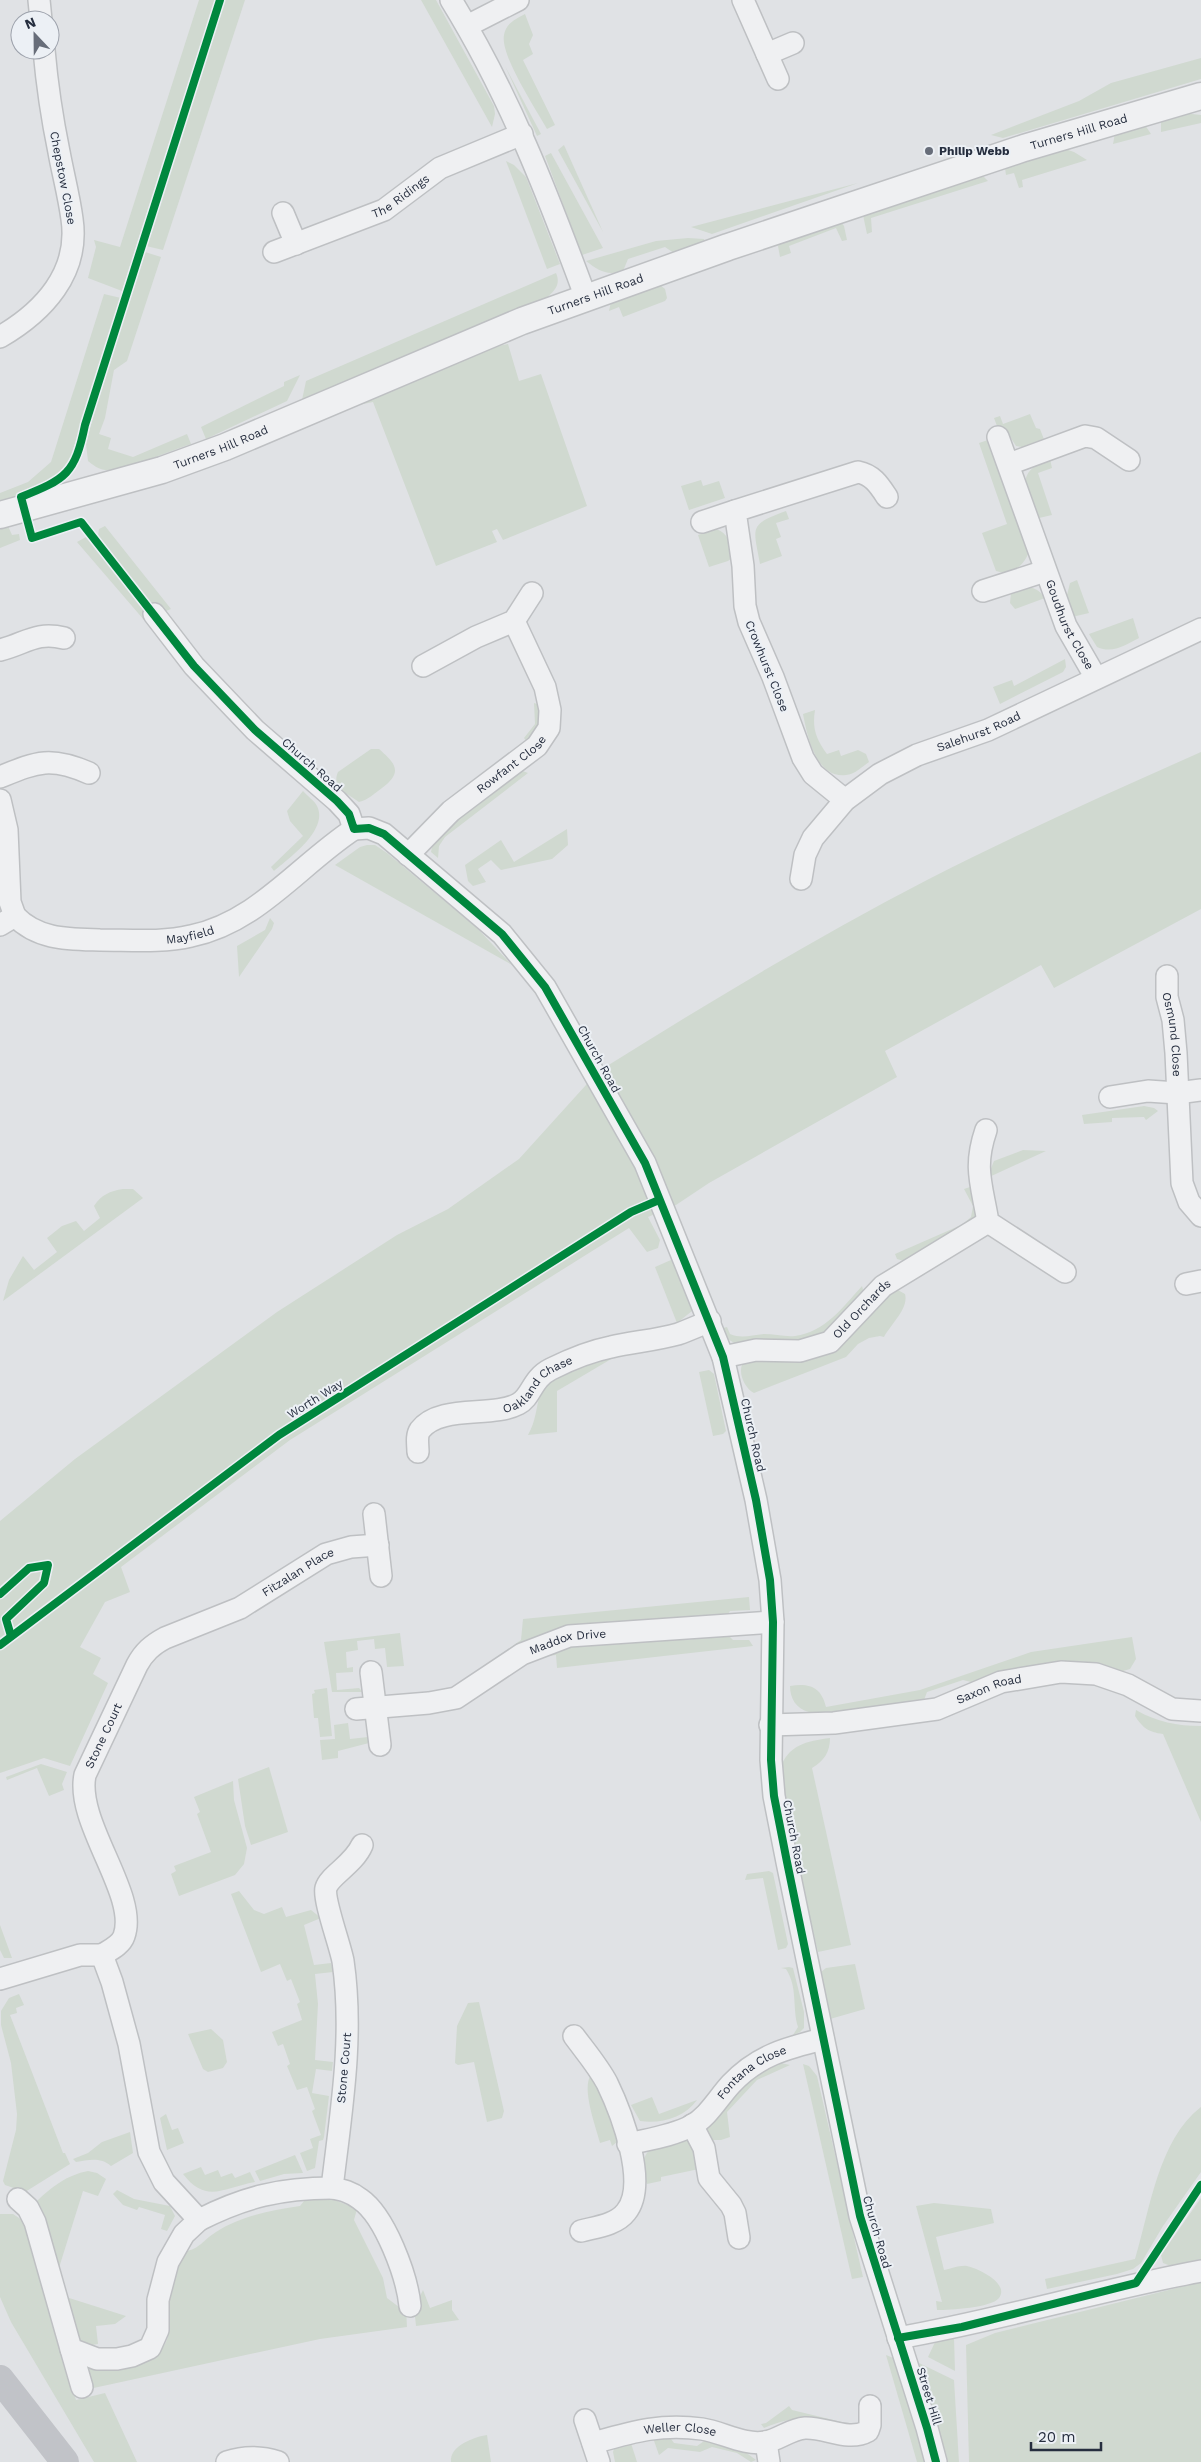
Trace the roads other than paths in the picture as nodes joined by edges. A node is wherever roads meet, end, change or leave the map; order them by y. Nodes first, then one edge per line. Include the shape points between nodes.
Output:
1 (451, 0) edge
2 (518, 0) edge
3 (743, 0) edge
4 (467, 26) junction
5 (793, 43) dead end
6 (767, 54) junction
7 (45, 60) edge
8 (778, 79) dead end
9 (1201, 96) edge
10 (522, 134) junction
11 (283, 213) dead end
12 (296, 244) junction
13 (274, 252) dead end
14 (586, 298) junction
15 (0, 337) edge
16 (998, 437) dead end
17 (1129, 460) dead end
18 (1009, 464) junction
19 (887, 497) dead end
20 (735, 512) junction
21 (0, 515) edge
22 (702, 522) dead end
23 (1045, 570) junction
24 (983, 591) dead end
25 (532, 593) dead end
26 (154, 614) dead end
27 (514, 622) junction
28 (1201, 629) edge
29 (64, 638) dead end
30 (0, 650) edge
31 (423, 666) dead end
32 (1096, 678) junction
33 (89, 773) dead end
34 (0, 777) edge
35 (0, 800) edge
36 (845, 800) junction
37 (354, 829) junction
38 (408, 855) junction
39 (801, 880) dead end
40 (8, 921) edge
41 (1167, 976) dead end
42 (1201, 1090) edge
43 (1176, 1093) junction
44 (1110, 1097) dead end
45 (986, 1130) dead end
46 (1201, 1216) edge
47 (988, 1222) junction
48 (1064, 1272) dead end
49 (710, 1321) junction
50 (723, 1357) junction
51 (418, 1452) dead end
52 (374, 1514) dead end
53 (378, 1545) junction
54 (381, 1576) dead end
55 (224, 1615) joint
56 (773, 1622) junction
57 (371, 1672) dead end
58 (366, 1708) junction
59 (1201, 1711) edge
60 (770, 1725) junction
61 (380, 1745) dead end
62 (362, 1845) dead end
63 (102, 1955) junction
64 (0, 1978) edge
65 (574, 2036) dead end
66 (822, 2039) junction
67 (692, 2125) junction
68 (628, 2144) junction
69 (332, 2188) junction
70 (18, 2199) dead end
71 (199, 2220) junction
72 (581, 2231) dead end
73 (739, 2238) dead end
74 (1201, 2271) edge
75 (410, 2306) dead end
76 (898, 2338) junction
77 (72, 2349) junction
78 (0, 2379) edge
79 (82, 2388) dead end
80 (870, 2406) dead end
81 (585, 2420) dead end
82 (596, 2452) edge
83 (768, 2452) edge
84 (65, 2462) edge
85 (227, 2462) edge
86 (278, 2462) edge
87 (936, 2462) edge

1 - 4 street
2 - 4 street
3 - 6 street
4 - 10 street
5 - 6 street
6 - 8 street
7 - 15 street, Chepstow Close via 53,123 72,220 72,248 63,276 39,310
9 - 14 street, Turners Hill Road via 948,173
10 - 12 street, The Ridings via 440,168 384,210
10 - 14 street
11 - 12 street
12 - 13 street, The Ridings
14 - 21 street, Turners Hill Road via 457,348 225,447 162,470
16 - 18 street, Goudhurst Close
17 - 18 street via 1096,438 1085,436
18 - 23 street, Goudhurst Close
19 - 20 street via 867,474 858,472
20 - 22 street
20 - 36 street, Crowhurst Close via 749,622 803,758 813,774
23 - 24 street, Goudhurst Close
23 - 32 street, Goudhurst Close via 1066,626
25 - 27 street
26 - 37 street, Church Road via 194,666 255,730 337,801 349,814
27 - 31 street via 476,637
27 - 38 street, Rowfant Close via 545,687 550,710 549,728 537,746 451,811
28 - 32 street, Salehurst Road
29 - 30 street via 45,635
32 - 36 street, Salehurst Road via 988,730 899,763 863,784
33 - 34 street via 48,761
35 - 40 street via 7,830
36 - 39 street, Salehurst Road via 808,846
37 - 38 street, Church Road via 369,828 384,834
37 - 40 street, Mayfield via 242,917 190,937 154,940 52,937
38 - 49 street, Church Road via 502,934 545,987 645,1163
41 - 43 street, Osmund Close via 1176,1052
42 - 43 street, Osmund Close
43 - 44 street, Osmund Close via 1148,1091
43 - 46 street via 1184,1194
45 - 47 street via 978,1165
47 - 48 street
47 - 50 street, Old Orchards via 883,1286 830,1342 800,1351 756,1350
49 - 50 street, Church Road
49 - 51 street, Oakland Chase via 678,1334 610,1347 565,1363 538,1377 518,1404 454,1414 429,1423 420,1430
50 - 56 street, Church Road via 764,1540
52 - 53 street
53 - 54 street
53 - 55 street, Fitzalan Place via 351,1546 326,1554 260,1597
55 - 63 street, Stone Court via 164,1638 144,1652 85,1775 83,1795 127,1919 124,1938
56 - 58 street, Maddox Drive via 569,1636 522,1654 456,1698
56 - 60 street, Church Road
57 - 58 street
58 - 61 street
59 - 60 street, Saxon Road via 1172,1709 1128,1685 1096,1674 1061,1672 1000,1682 937,1709 834,1723
60 - 66 street, Church Road via 774,1796
62 - 69 street, Stone Court via 351,1863 328,1883 325,1896 342,1956 348,1993 346,2063
63 - 64 street via 80,1955
63 - 71 street via 129,2044 150,2152 164,2182
65 - 68 street via 607,2083
66 - 67 street, Fontana Close via 782,2049 748,2067 705,2116
66 - 76 street, Church Road via 860,2216
67 - 68 street, Fontana Close via 676,2133
67 - 73 street via 704,2148 709,2178 735,2214
68 - 72 street via 636,2174 632,2202 618,2219
69 - 71 street via 262,2194
69 - 75 street via 347,2190 375,2214 403,2269
70 - 77 street via 28,2208 35,2222
71 - 77 street via 184,2234 168,2262 158,2300 158,2330 150,2348 117,2359 97,2359
74 - 76 street via 962,2327
76 - 87 street, Street Hill
77 - 79 street
78 - 84 main road
80 - 83 street, Weller Close via 870,2425 862,2434 854,2436 806,2428 791,2430
81 - 82 street, Weller Close
82 - 83 street, Weller Close via 659,2426 697,2428 753,2442
85 - 86 street via 248,2457

